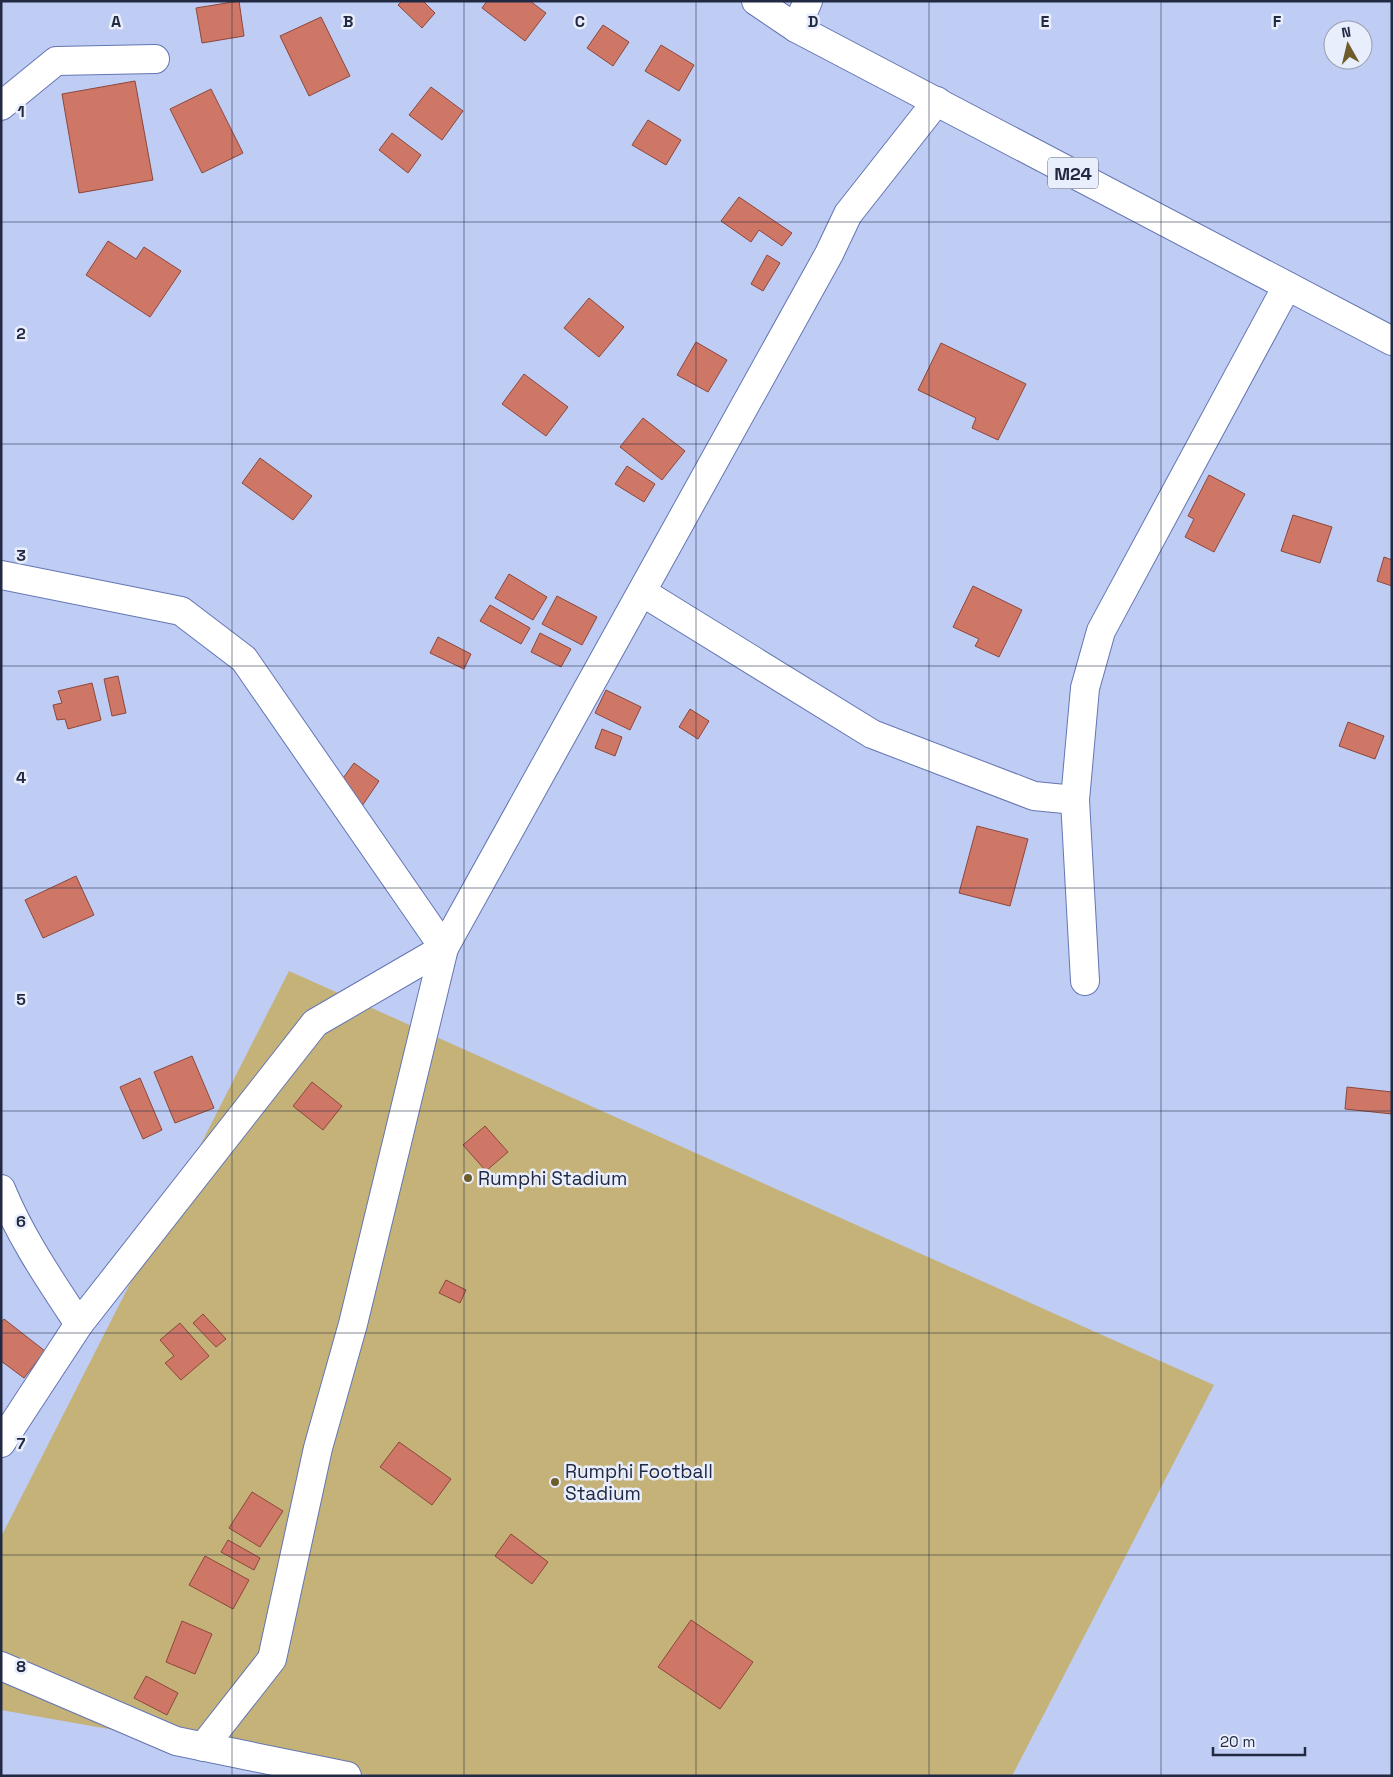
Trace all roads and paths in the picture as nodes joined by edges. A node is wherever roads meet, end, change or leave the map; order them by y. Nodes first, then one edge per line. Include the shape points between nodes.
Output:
1 (756, 1) edge
2 (808, 1) edge
3 (796, 28) junction
4 (155, 59) dead end
5 (937, 101) junction
6 (1, 106) edge
7 (1287, 286) junction
8 (1392, 341) edge
9 (1, 575) edge
10 (642, 592) junction
11 (1075, 800) junction
12 (444, 948) junction
13 (1084, 981) dead end
14 (1, 1189) edge
15 (79, 1324) junction
16 (1, 1443) edge
17 (1, 1666) edge
18 (203, 1747) junction
19 (285, 1770) edge
20 (347, 1776) edge

1 - 3 street, M24
2 - 3 street
3 - 5 street, M24
4 - 6 street via 56,61
5 - 7 street, M24
5 - 10 street via 848,214
7 - 8 street, M24
7 - 11 street via 1101,631 1085,688
9 - 12 street via 181,611 244,659
10 - 11 street via 872,734 1034,796
10 - 12 street
11 - 13 street
12 - 15 street via 315,1023
12 - 18 street via 353,1324 318,1448 272,1659
14 - 15 street via 36,1259
15 - 16 street
17 - 18 street via 176,1741
18 - 19 street
19 - 20 street

